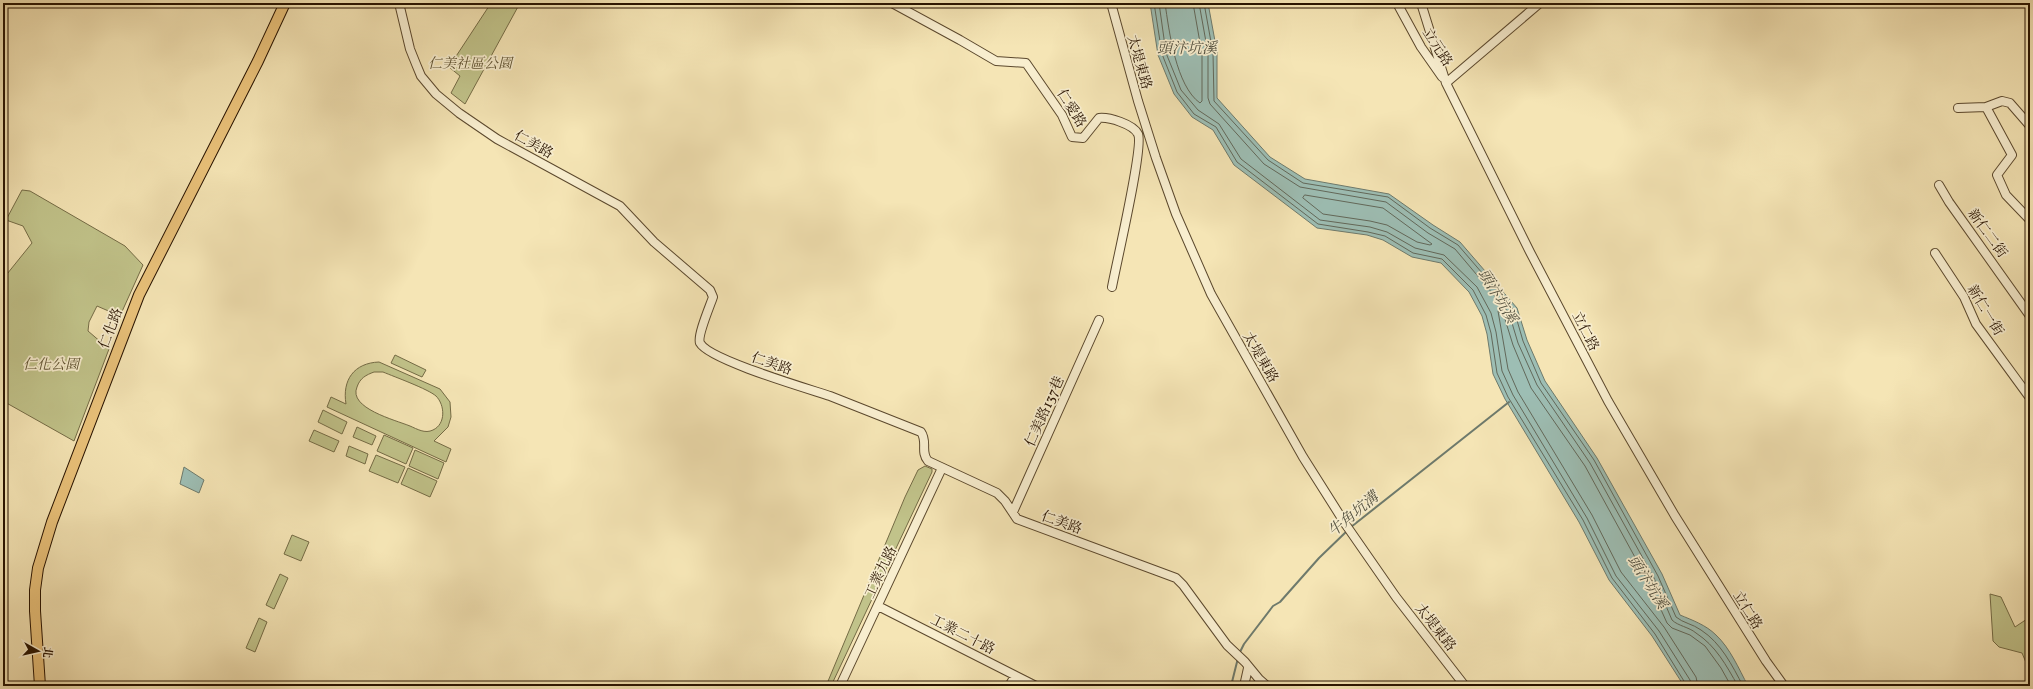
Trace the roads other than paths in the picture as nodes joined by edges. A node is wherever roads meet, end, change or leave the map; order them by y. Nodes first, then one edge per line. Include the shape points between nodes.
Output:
1 (286, 3) edge
2 (399, 3) edge
3 (892, 3) edge
4 (1111, 3) edge
5 (1397, 3) edge
6 (1421, 3) edge
7 (1540, 3) edge
8 (1446, 83) junction
9 (1958, 108) dead end
10 (1986, 108) junction
11 (2030, 126) edge
12 (1940, 185) dead end
13 (2030, 220) edge
14 (1935, 253) dead end
15 (1112, 287) dead end
16 (2030, 316) edge
17 (1099, 320) dead end
18 (2030, 398) edge
19 (942, 468) junction
20 (1013, 512) junction
21 (878, 606) junction
22 (1247, 665) junction
23 (1015, 676) junction
24 (40, 686) edge
25 (840, 686) edge
26 (1009, 686) edge
27 (1036, 686) edge
28 (1244, 686) edge
29 (1267, 686) edge
30 (1466, 686) edge
31 (1784, 686) edge

1 - 24 main road, 仁化路 via 138,295 52,522 38,568 35,590
2 - 19 street, 仁美路 via 416,64 421,76 436,94 497,139 620,206 654,242 710,290 713,297 700,338 702,346 754,371 829,396 921,432 926,439 926,459
3 - 15 street, 仁愛路 via 996,61 1026,63 1062,115 1072,137 1083,138 1099,118 1133,128 1138,134 1133,184
4 - 30 street, 太堤東路 via 1156,158 1176,214 1211,294 1303,457 1346,526 1396,597
5 - 8 street, 立元路 via 1421,47
6 - 8 street
7 - 8 street
8 - 31 street, 立仁路 via 1629,441 1761,655
9 - 10 street
10 - 11 street via 2002,101 2010,103
10 - 13 street via 2012,155 1997,175 2006,195
12 - 16 street, 新仁二街 via 1949,202
14 - 18 street, 新仁一街 via 1964,297 1976,324
17 - 20 street, 仁美路137巷
19 - 20 street, 仁美路 via 997,493
19 - 21 street, 工業九路
20 - 22 street, 仁美路 via 1017,519 1176,578 1227,645
21 - 23 street, 工業二十路
21 - 25 street, 工業九路
22 - 28 street
22 - 29 street, 仁美路
23 - 26 street
23 - 27 street, 工業二十路

